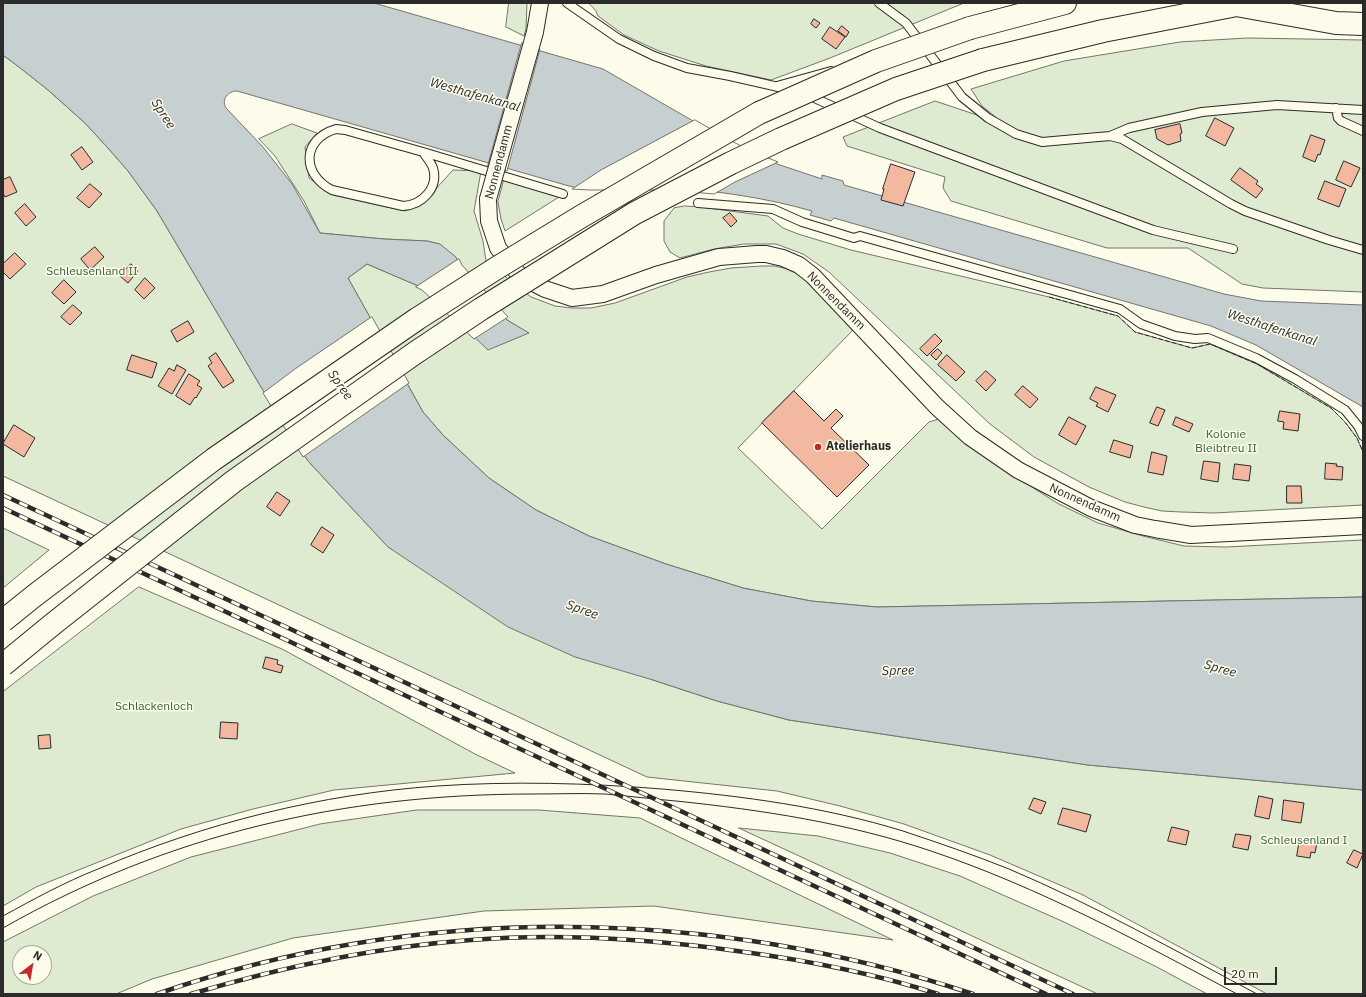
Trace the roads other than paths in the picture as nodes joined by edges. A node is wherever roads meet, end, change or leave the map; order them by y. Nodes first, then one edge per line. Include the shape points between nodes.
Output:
1 (540, 3) edge
2 (567, 3) edge
3 (879, 3) edge
4 (1065, 3) edge
5 (1242, 4) edge
6 (1363, 24) edge
7 (923, 45) junction
8 (776, 86) junction
9 (1336, 108) junction
10 (1363, 110) edge
11 (1363, 131) edge
12 (1110, 136) junction
13 (423, 152) junction
14 (563, 194) dead end
15 (698, 203) dead end
16 (1233, 249) dead end
17 (1363, 250) edge
18 (1363, 436) edge
19 (1363, 526) edge
20 (3, 621) edge
21 (3, 665) edge

1 - 19 street, Nonnendamm, bridge via 535,32 488,199 489,221 498,248 520,276 545,289 572,298 603,294 719,257 766,254 778,256 791,261 813,276 936,405 970,437 1001,459 1082,504 1135,525 1191,535
2 - 8 lane via 619,39 654,56 687,68
3 - 7 lane via 906,23
4 - 20 highway, bridge via 970,28 876,61 759,113 494,269 417,319 214,459
5 - 6 highway via 1336,23
5 - 21 highway, bridge via 1102,31 983,60 896,89 731,163 635,213 422,348 234,481
7 - 8 lane
7 - 12 lane via 962,96 988,118 1016,134 1042,142
8 - 16 lane via 805,93 880,128 1153,230
9 - 10 lane
9 - 11 lane via 1341,122
9 - 12 lane via 1277,105 1202,112 1129,128
12 - 17 lane via 1122,140 1245,211
13 - 13 lane via 433,169 433,186 425,198 409,206 332,190 315,178 310,163 312,148 316,141 322,135 336,129
13 - 14 lane
15 - 18 lane via 773,209 802,222 854,238 860,236 1120,309 1141,324 1175,336 1208,338 1256,358 1331,401 1345,410

